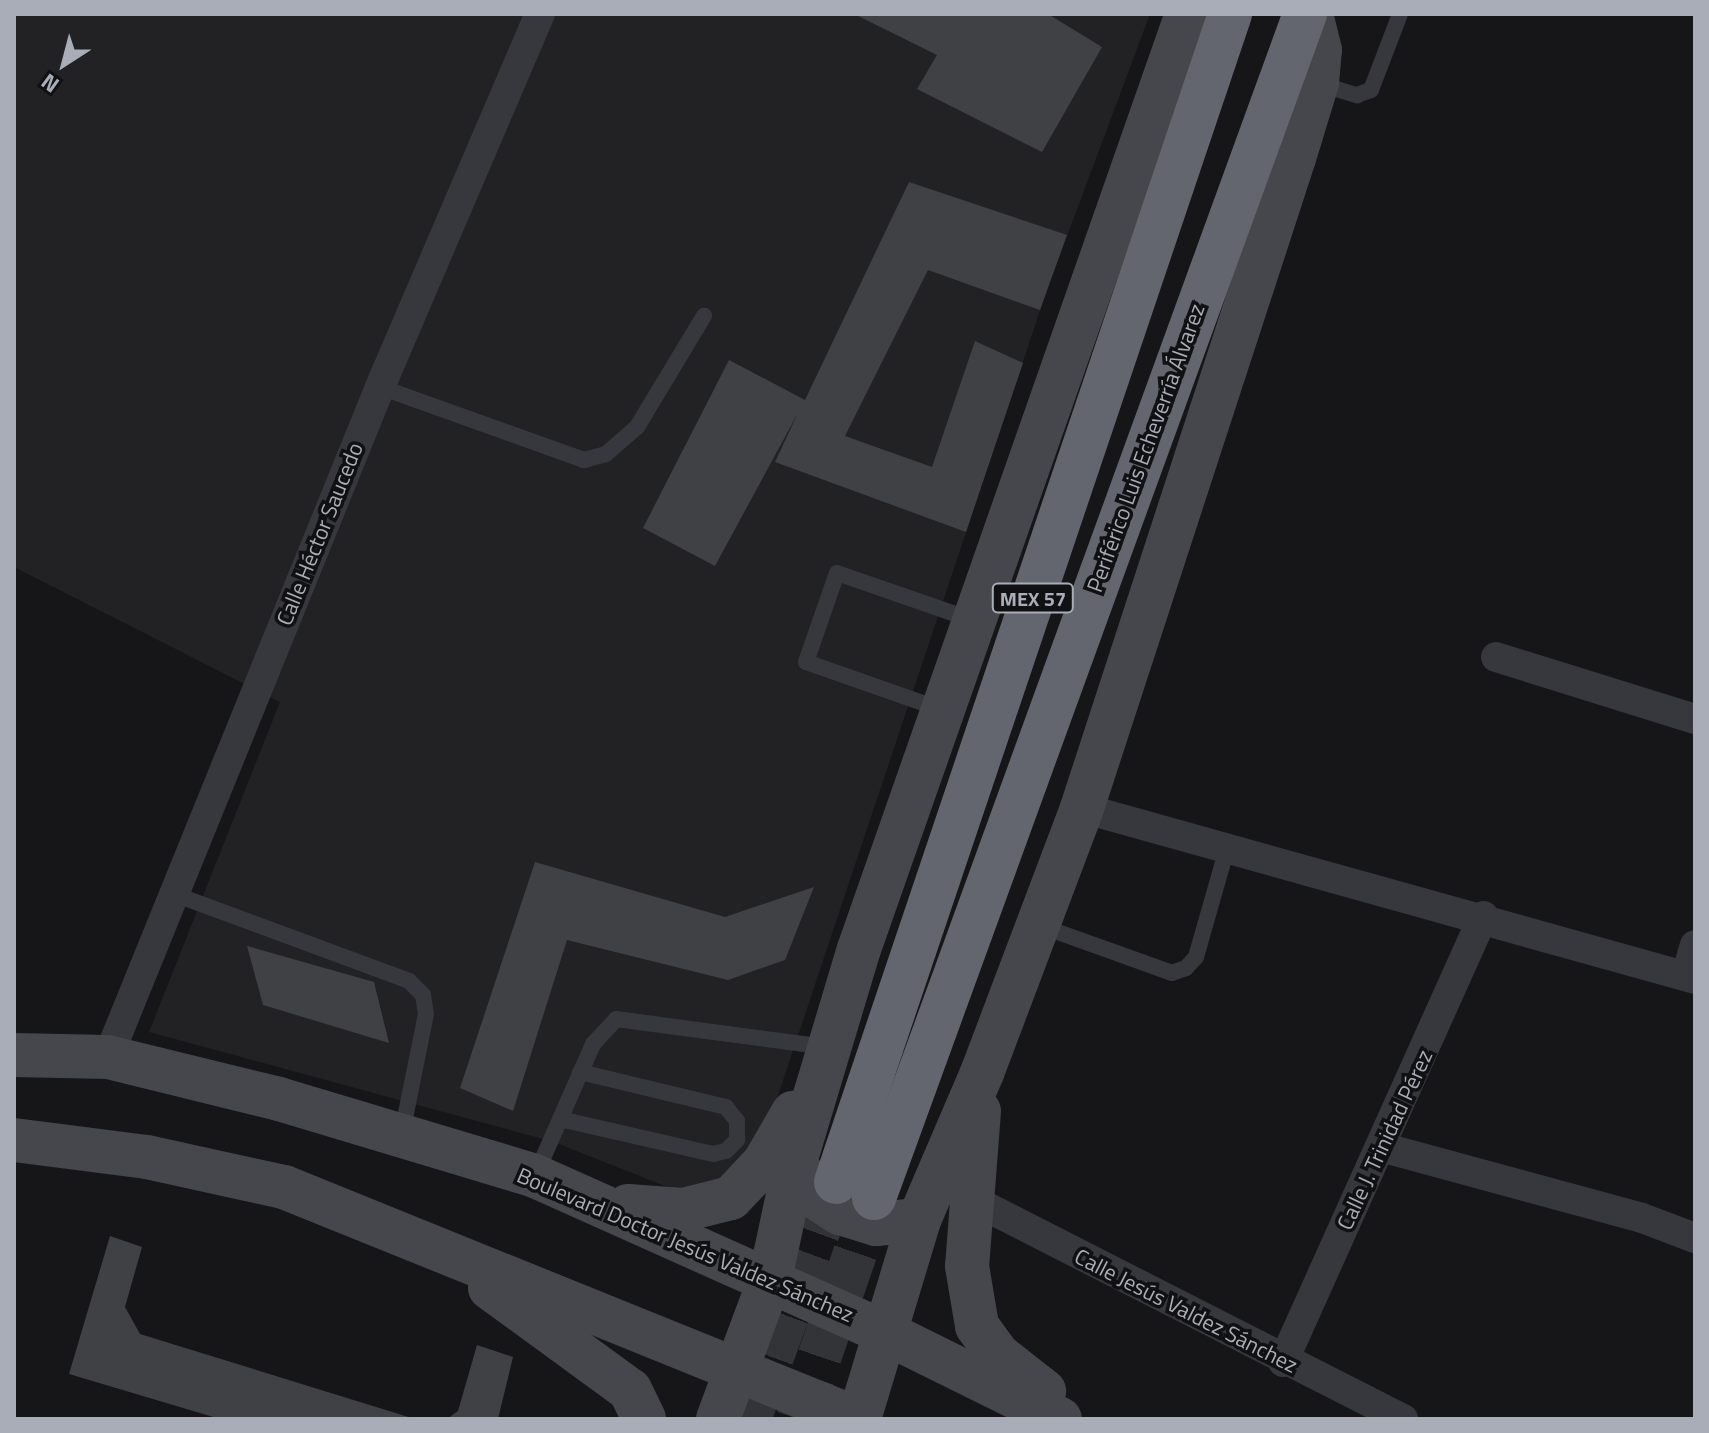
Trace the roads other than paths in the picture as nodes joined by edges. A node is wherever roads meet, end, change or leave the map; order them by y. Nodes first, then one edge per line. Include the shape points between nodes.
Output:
1 (540, 14) edge
2 (1187, 14) edge
3 (1230, 14) edge
4 (1305, 14) edge
5 (1311, 14) edge
6 (1400, 14) edge
7 (1299, 78) junction
8 (704, 316) dead end
9 (380, 387) junction
10 (975, 621) junction
11 (1496, 657) dead end
12 (943, 710) junction
13 (1695, 719) edge
14 (1082, 808) junction
15 (1227, 848) junction
16 (174, 894) junction
17 (1483, 916) junction
18 (1038, 925) junction
19 (1695, 945) edge
20 (1691, 977) edge
21 (14, 1055) edge
22 (825, 1055) junction
23 (108, 1057) junction
24 (580, 1072) junction
25 (982, 1073) junction
26 (560, 1119) junction
27 (402, 1135) junction
28 (14, 1140) edge
29 (1381, 1147) junction
30 (535, 1176) junction
31 (830, 1178) junction
32 (971, 1199) junction
33 (600, 1204) junction
34 (919, 1220) junction
35 (411, 1236) junction
36 (1695, 1238) edge
37 (770, 1279) junction
38 (547, 1326) junction
39 (886, 1333) junction
40 (1283, 1362) junction
41 (735, 1368) junction
42 (615, 1419) edge
43 (644, 1419) edge
44 (718, 1419) edge
45 (858, 1419) edge
46 (1060, 1419) edge
47 (1086, 1419) edge
48 (1403, 1419) edge

1 - 9 street, Calle Héctor Saucedo
2 - 10 main road
3 - 31 highway, MEX 57
4 - 7 highway, Periférico Luis Echeverría Álvarez / MEX 57
5 - 7 main road via 1320,50
6 - 7 lane via 1371,90 1357,95
7 - 14 main road
7 - 31 highway, Periférico Luis Echeverría Álvarez / MEX 57
8 - 9 lane via 637,427 606,454 584,460
9 - 16 street, Calle Héctor Saucedo
10 - 12 main road
10 - 12 lane via 837,573 806,662
11 - 13 street
12 - 22 main road
14 - 15 street
14 - 18 main road
15 - 17 street via 1313,876
15 - 18 lane via 1196,957 1186,968 1172,973
16 - 23 street, Calle Héctor Saucedo
16 - 27 lane via 409,981 423,995 426,1014
17 - 20 street
17 - 29 street, Calle J. Trinidad Pérez
18 - 25 main road
19 - 20 street
21 - 23 main road, Boulevard Doctor Jesús Valdez Sánchez
22 - 24 lane via 616,1019 603,1028
22 - 31 main road
22 - 33 main road via 764,1163 731,1198 683,1210
23 - 27 main road, Boulevard Doctor Jesús Valdez Sánchez
24 - 26 lane
24 - 26 lane via 726,1107 737,1121 737,1140 713,1154
25 - 32 main road
25 - 34 main road
26 - 30 lane
27 - 30 main road, Boulevard Doctor Jesús Valdez Sánchez
28 - 35 main road via 147,1157 284,1187
29 - 36 street via 1642,1218
29 - 40 street, Calle J. Trinidad Pérez
30 - 33 main road, Boulevard Doctor Jesús Valdez Sánchez
31 - 34 main road via 815,1197 840,1213 876,1224
31 - 37 main road
32 - 40 street, Calle Jesús Valdez Sánchez
32 - 47 main road via 967,1266 977,1326 997,1354
33 - 37 main road, Boulevard Doctor Jesús Valdez Sánchez
34 - 39 main road
35 - 38 main road
35 - 41 main road
37 - 39 main road, Boulevard Doctor Jesús Valdez Sánchez
37 - 41 main road
38 - 42 main road via 603,1388
38 - 43 main road via 630,1390
39 - 45 main road
39 - 46 main road, Boulevard Doctor Jesús Valdez Sánchez
40 - 48 street, Calle Jesús Valdez Sánchez
41 - 44 main road
41 - 45 main road

